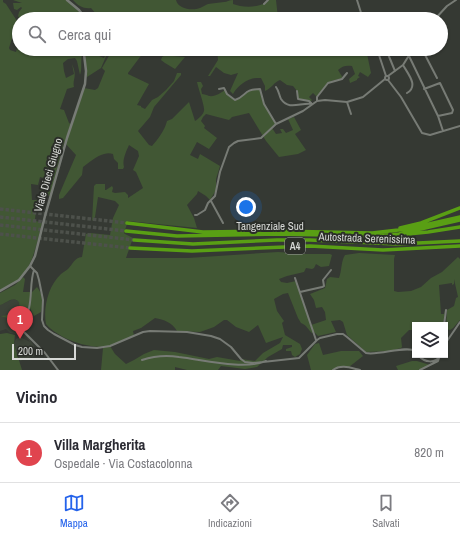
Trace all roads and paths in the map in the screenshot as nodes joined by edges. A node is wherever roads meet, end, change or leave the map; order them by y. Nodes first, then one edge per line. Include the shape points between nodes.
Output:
1 (67, 0) edge
2 (268, 0) edge
3 (357, 0) edge
4 (456, 0) edge
5 (264, 4) dead end
6 (81, 12) edge
7 (361, 12) edge
8 (441, 12) edge
9 (84, 56) edge
10 (379, 56) edge
11 (389, 56) edge
12 (408, 56) joint
13 (426, 56) edge
14 (403, 65) junction
15 (395, 71) junction
16 (347, 73) dead end
17 (387, 78) junction
18 (437, 78) dead end
19 (276, 87) dead end
20 (424, 87) junction
21 (219, 89) dead end
22 (297, 91) dead end
23 (407, 93) dead end
24 (317, 101) junction
25 (348, 102) junction
26 (312, 104) junction
27 (351, 114) dead end
28 (438, 116) junction
29 (442, 116) junction
30 (440, 121) junction
31 (276, 124) junction
32 (460, 126) edge
33 (443, 131) junction
34 (211, 201) junction
35 (460, 208) edge
36 (195, 215) dead end
37 (459, 218) edge
38 (127, 223) tunnel mouth
39 (223, 223) dead end
40 (460, 227) edge
41 (126, 231) tunnel mouth
42 (379, 233) junction
43 (399, 234) junction
44 (134, 240) tunnel mouth
45 (460, 240) edge
46 (460, 246) edge
47 (130, 248) tunnel mouth
48 (30, 266) junction
49 (34, 270) junction
50 (332, 270) dead end
51 (295, 278) dead end
52 (0, 291) edge
53 (300, 292) junction
54 (446, 310) dead end
55 (444, 322) edge
56 (460, 322) edge
57 (316, 340) junction
58 (448, 340) edge
59 (412, 350) edge
60 (422, 358) edge
61 (439, 358) joint
62 (142, 360) dead end
63 (268, 360) junction
64 (226, 368) dead end
65 (256, 368) dead end
66 (58, 370) edge
67 (333, 370) edge
68 (360, 370) edge
69 (420, 370) edge

1 - 6 main road
2 - 5 street
3 - 7 street
4 - 8 street
9 - 48 main road, Viale Dieci Giugno via 85,84
10 - 17 street
11 - 15 street
12 - 14 street
12 - 20 street
13 - 18 street
14 - 15 street
14 - 23 street via 413,87
15 - 17 street
16 - 24 street via 342,79 328,83 317,97
17 - 25 street via 363,97
17 - 33 street via 422,133 430,135
19 - 26 street via 282,99 290,106
20 - 28 street
20 - 29 street via 438,83 441,85 453,111
21 - 31 street via 224,88 235,100 247,91 260,89 264,104
22 - 26 street via 298,99
24 - 25 street
24 - 26 street
25 - 27 street
26 - 31 street
28 - 29 street
28 - 30 street
29 - 30 street
30 - 33 street
31 - 34 street via 261,138 238,141 228,147 216,192
32 - 33 street
34 - 36 street via 205,210
34 - 39 street
35 - 42 highway via 421,223
37 - 42 highway, Tangenziale Sud via 407,230
37 - 43 highway, Tangenziale Sud
38 - 42 highway, Tangenziale Sud via 203,232
40 - 43 highway
41 - 43 highway, Tangenziale Sud via 202,236
44 - 45 highway, Autostrada Serenissima / A4 via 193,244 310,240 416,244
46 - 47 highway, Autostrada Serenissima / A4 via 383,250 310,246 192,251
48 - 49 street
48 - 52 main road, Viale Dieci Giugno via 19,280
49 - 63 street via 38,275 43,300 44,326 75,345 97,348 110,346 143,332 187,332 220,339 245,362
49 - 66 street via 30,303 22,328
50 - 53 street via 323,280 324,286
51 - 53 street
53 - 57 street
54 - 55 street
56 - 58 street
57 - 59 street via 342,334 366,353
57 - 63 street via 299,358
60 - 61 street via 426,361
61 - 69 street via 438,361
62 - 64 street via 178,356
63 - 65 street
67 - 68 street via 349,367

